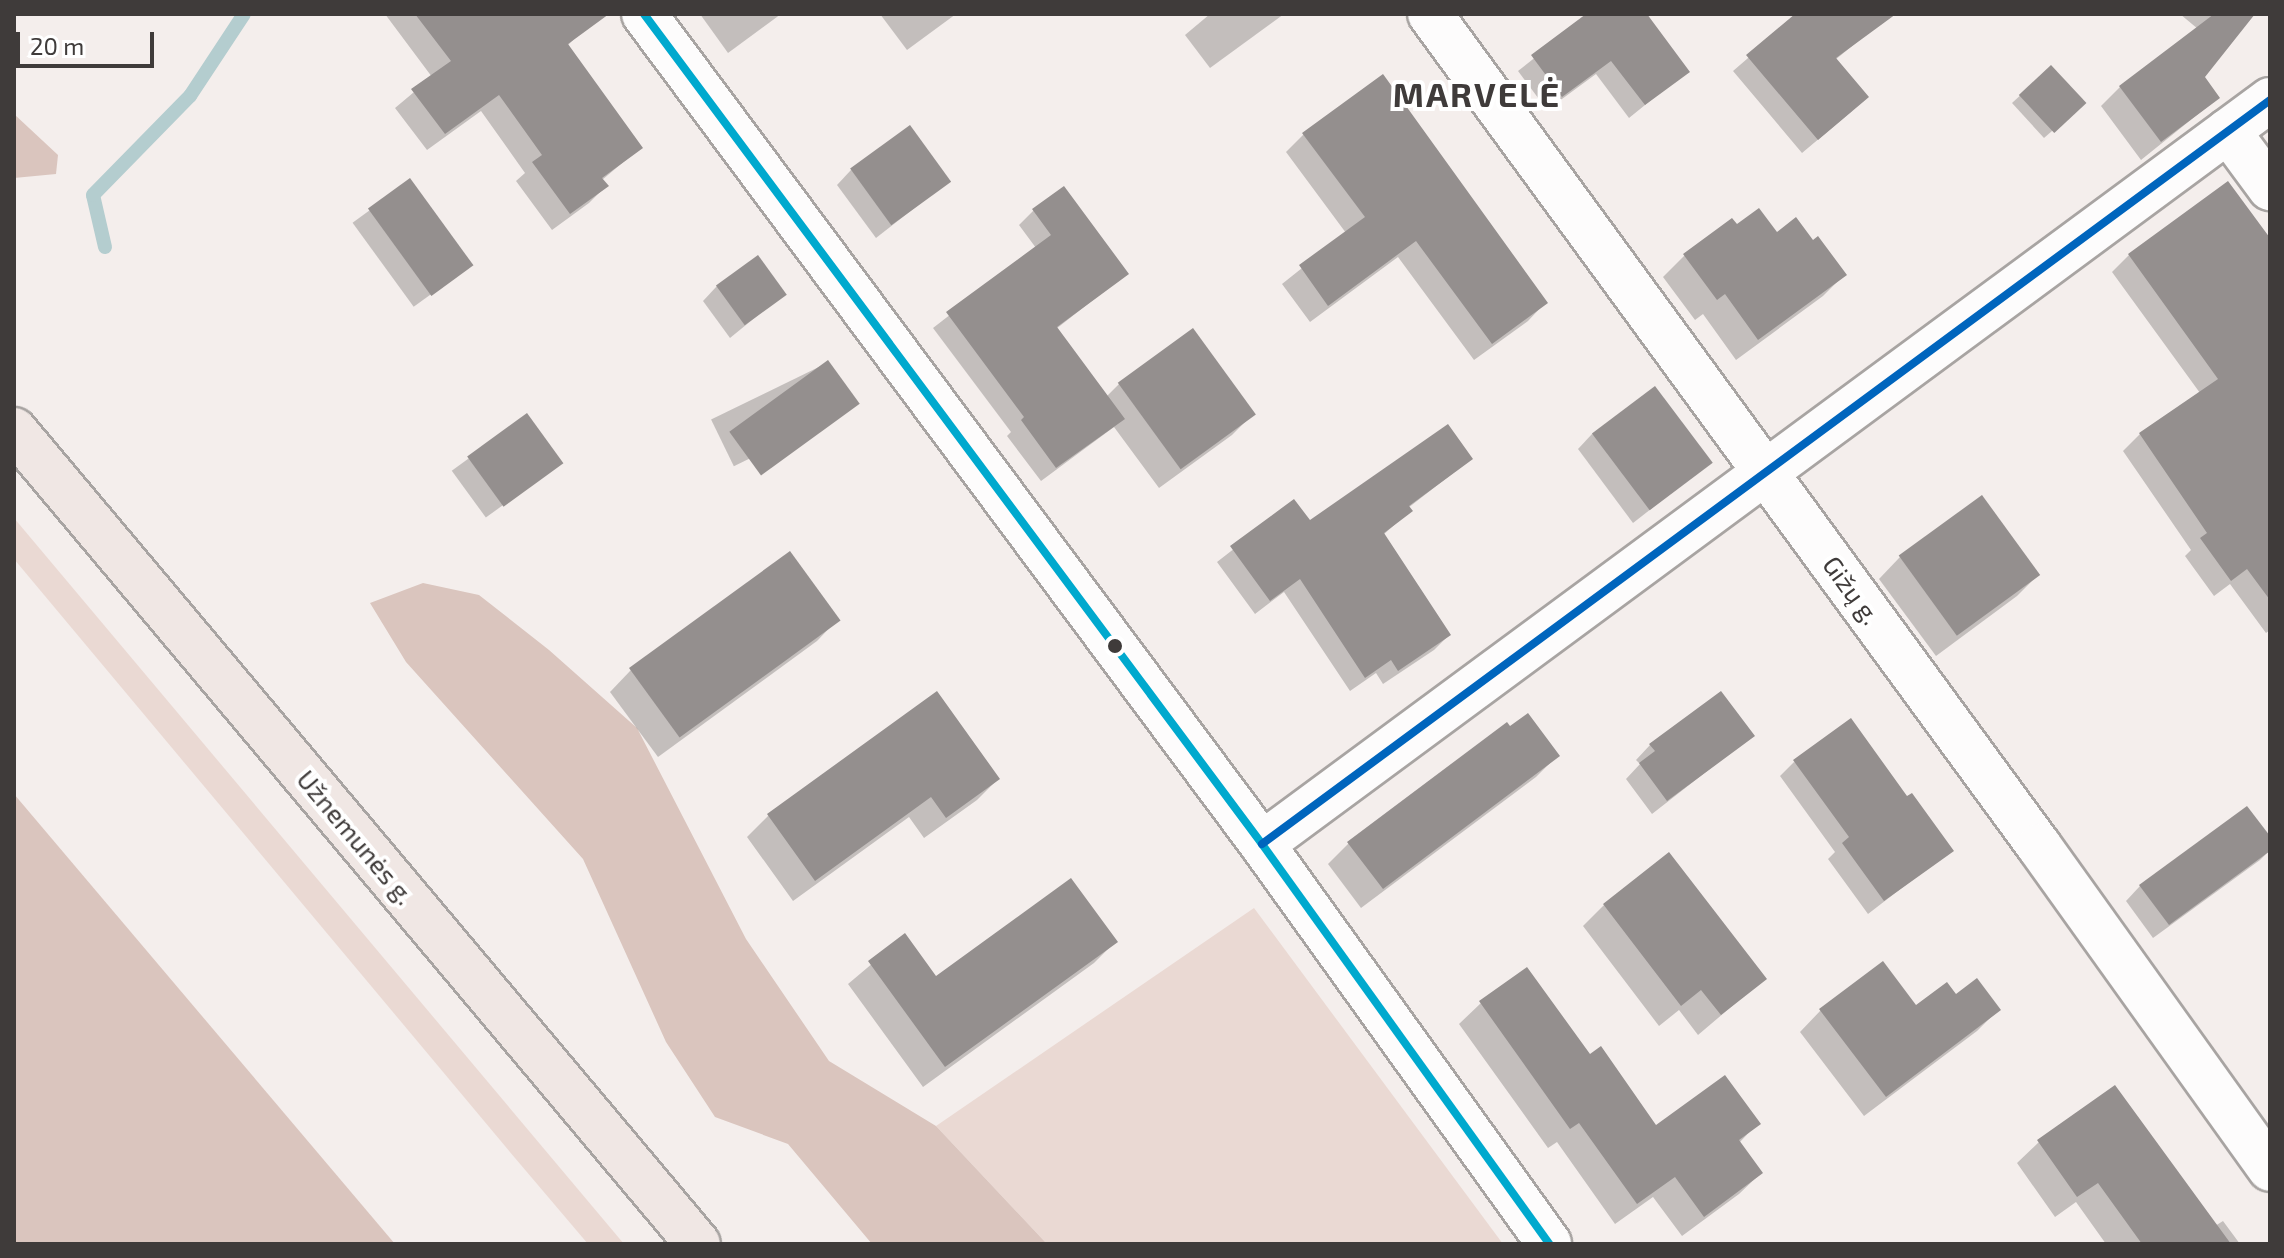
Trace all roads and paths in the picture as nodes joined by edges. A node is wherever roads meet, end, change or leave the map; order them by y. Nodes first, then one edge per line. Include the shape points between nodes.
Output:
1 (644, 14) edge
2 (1430, 14) edge
3 (2270, 100) edge
4 (2228, 131) junction
5 (2270, 188) edge
6 (14, 430) edge
7 (1765, 472) junction
8 (1262, 844) junction
9 (2270, 1169) edge
10 (698, 1244) edge
11 (1549, 1244) edge

1 - 8 street
2 - 7 street, Gižų g.
3 - 4 street
4 - 5 street
4 - 7 street
6 - 10 main road, Užnemunės g.
7 - 8 street
7 - 9 street, Gižų g.
8 - 11 street

